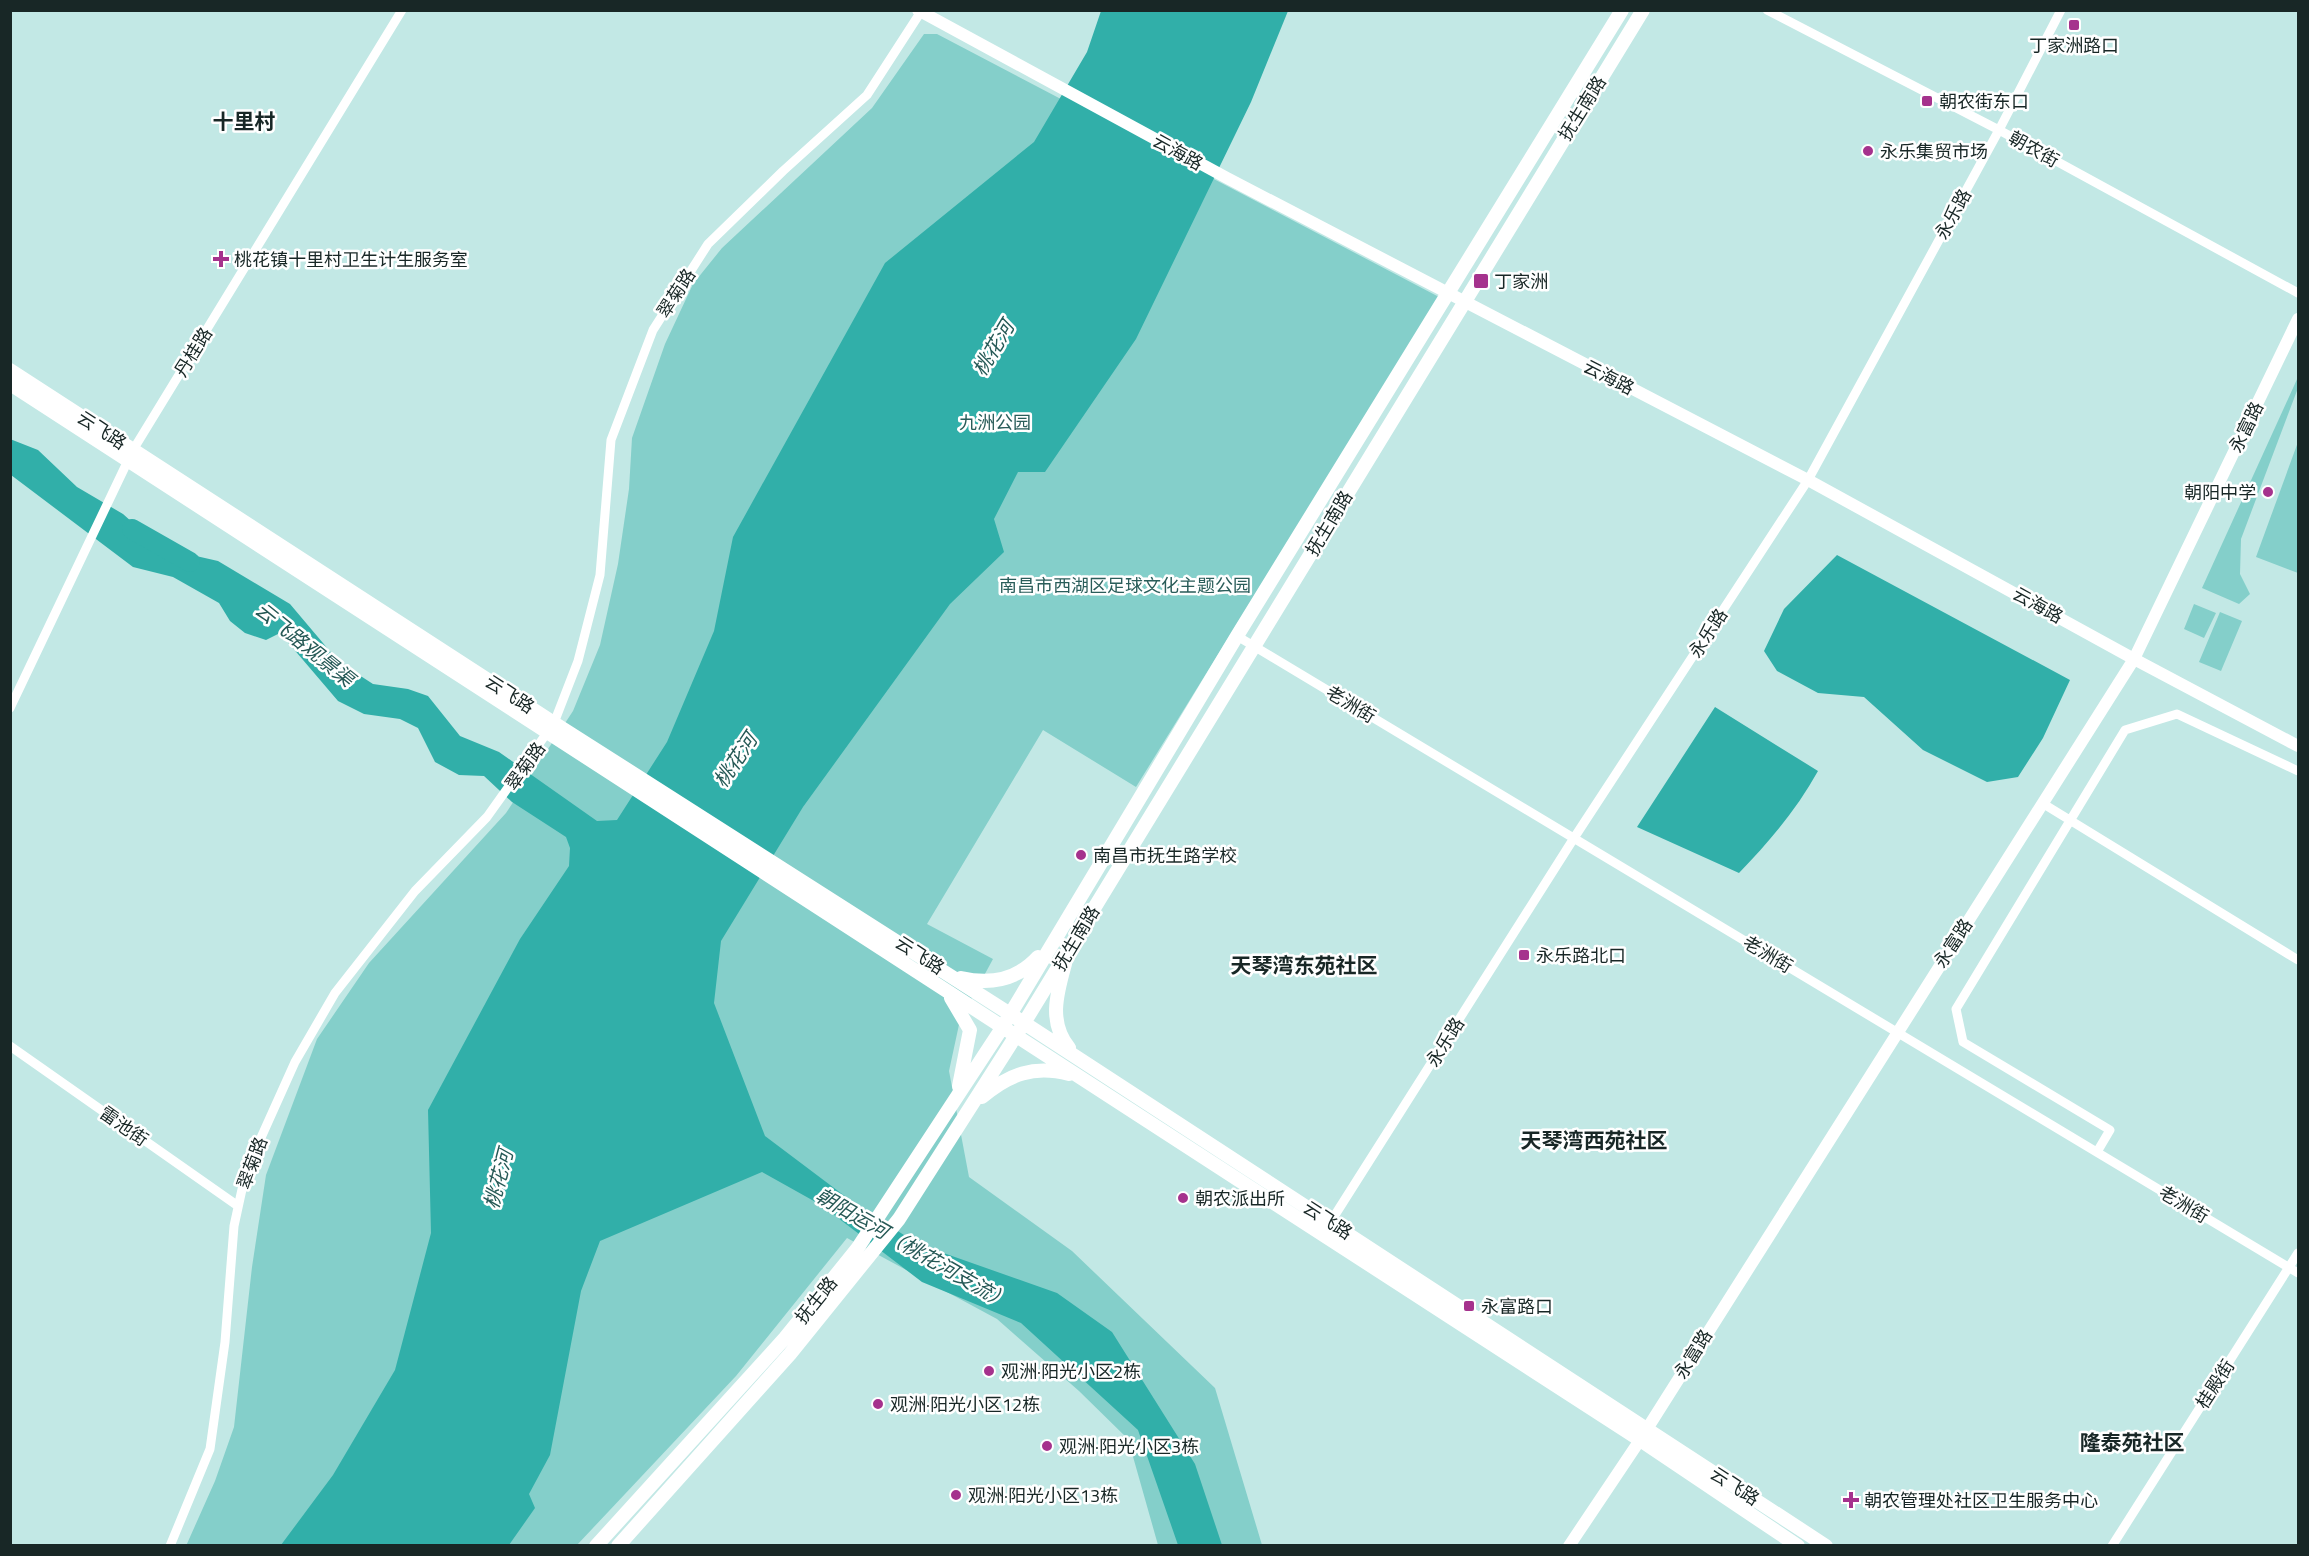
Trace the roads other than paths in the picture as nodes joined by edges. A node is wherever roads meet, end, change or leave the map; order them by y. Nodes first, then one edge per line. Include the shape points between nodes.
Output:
1 (402, 10) edge
2 (1622, 10) edge
3 (1643, 10) edge
4 (1767, 10) edge
5 (2061, 10) edge
6 (920, 11) edge
7 (1999, 130) junction
8 (2298, 292) edge
9 (1448, 294) junction
10 (1463, 302) junction
11 (2298, 319) edge
12 (10, 370) edge
13 (10, 384) edge
14 (130, 455) junction
15 (1808, 480) junction
16 (1237, 636) junction
17 (1255, 646) junction
18 (2134, 659) junction
19 (10, 708) edge
20 (551, 728) junction
21 (2298, 746) edge
22 (2298, 771) edge
23 (2043, 802) junction
24 (2071, 820) junction
25 (1574, 838) junction
26 (1056, 938) junction
27 (1070, 948) junction
28 (2298, 960) edge
29 (950, 975) junction
30 (946, 992) junction
31 (1011, 1014) junction
32 (1024, 1023) junction
33 (1002, 1028) junction
34 (1896, 1032) junction
35 (1016, 1036) junction
36 (10, 1046) edge
37 (1076, 1056) junction
38 (1076, 1076) junction
39 (956, 1097) junction
40 (971, 1106) junction
41 (2097, 1152) junction
42 (238, 1206) junction
43 (1331, 1222) junction
44 (1322, 1236) junction
45 (2298, 1253) edge
46 (2294, 1270) edge
47 (1643, 1434) junction
48 (170, 1545) edge
49 (596, 1545) edge
50 (618, 1545) edge
51 (1569, 1545) edge
52 (1798, 1545) edge
53 (1827, 1545) edge
54 (2112, 1545) edge

1 - 14 street, 丹桂路
2 - 9 main road, 抚生南路
3 - 10 main road, 抚生南路
4 - 7 street, 朝农街
5 - 7 street, 永乐路
6 - 9 street, 云海路
6 - 20 street, 翠菊路 via 867,95 708,244 652,330 611,440 600,574 578,661
7 - 8 street, 朝农街
7 - 15 street, 永乐路
9 - 10 street, 云海路
9 - 16 main road, 抚生南路
10 - 15 street, 云海路
10 - 17 main road, 抚生南路
11 - 18 street, 永富路
12 - 14 main road, 云飞路
13 - 14 main road, 云飞路
14 - 19 street, 丹桂路
14 - 20 main road, 云飞路
15 - 18 street, 云海路
15 - 25 street, 永乐路
16 - 17 street, 老洲街
16 - 26 main road, 抚生南路
17 - 25 street, 老洲街
17 - 27 main road, 抚生南路
18 - 21 street, 云海路
18 - 23 street, 永富路
20 - 29 main road, 云飞路 via 631,771
20 - 30 main road, 云飞路 via 626,784
20 - 42 street, 翠菊路 via 487,817 415,891 335,993 295,1062 246,1171
22 - 24 street via 2177,714 2125,730
23 - 24 street
23 - 34 street, 永富路
24 - 28 street
24 - 41 street via 1956,1009 1963,1042 2110,1130
25 - 34 street, 老洲街
25 - 43 street, 永乐路
26 - 29 main road via 1026,970 1010,978 981,981
26 - 31 main road, 抚生南路
27 - 32 main road, 抚生南路
27 - 37 main road via 1055,1018 1061,1038
29 - 31 main road, 云飞路
30 - 33 main road, 云飞路
30 - 39 main road via 970,1030
31 - 32 main road, 云飞路
31 - 33 main road, 抚生南路
32 - 35 main road, 抚生南路
32 - 37 main road, 云飞路
33 - 35 main road, 云飞路
33 - 39 main road, 抚生路
34 - 41 street, 老洲街
34 - 47 street, 永富路
35 - 38 main road, 云飞路
35 - 40 main road, 抚生路
36 - 42 street, 雷池街
37 - 43 main road, 云飞路
38 - 40 main road via 1054,1070 1031,1070 994,1086
38 - 44 main road, 云飞路
39 - 49 main road, 抚生路 via 857,1249 785,1338
40 - 50 main road, 抚生路 via 899,1219 867,1260 790,1354
41 - 46 street, 老洲街
42 - 48 street, 翠菊路 via 210,1449
43 - 44 street, 永乐路
43 - 47 main road, 云飞路
44 - 47 main road, 云飞路
45 - 46 street, 桂殿街
46 - 54 street, 桂殿街
47 - 51 street, 永富路
47 - 52 main road, 云飞路
47 - 53 main road, 云飞路

